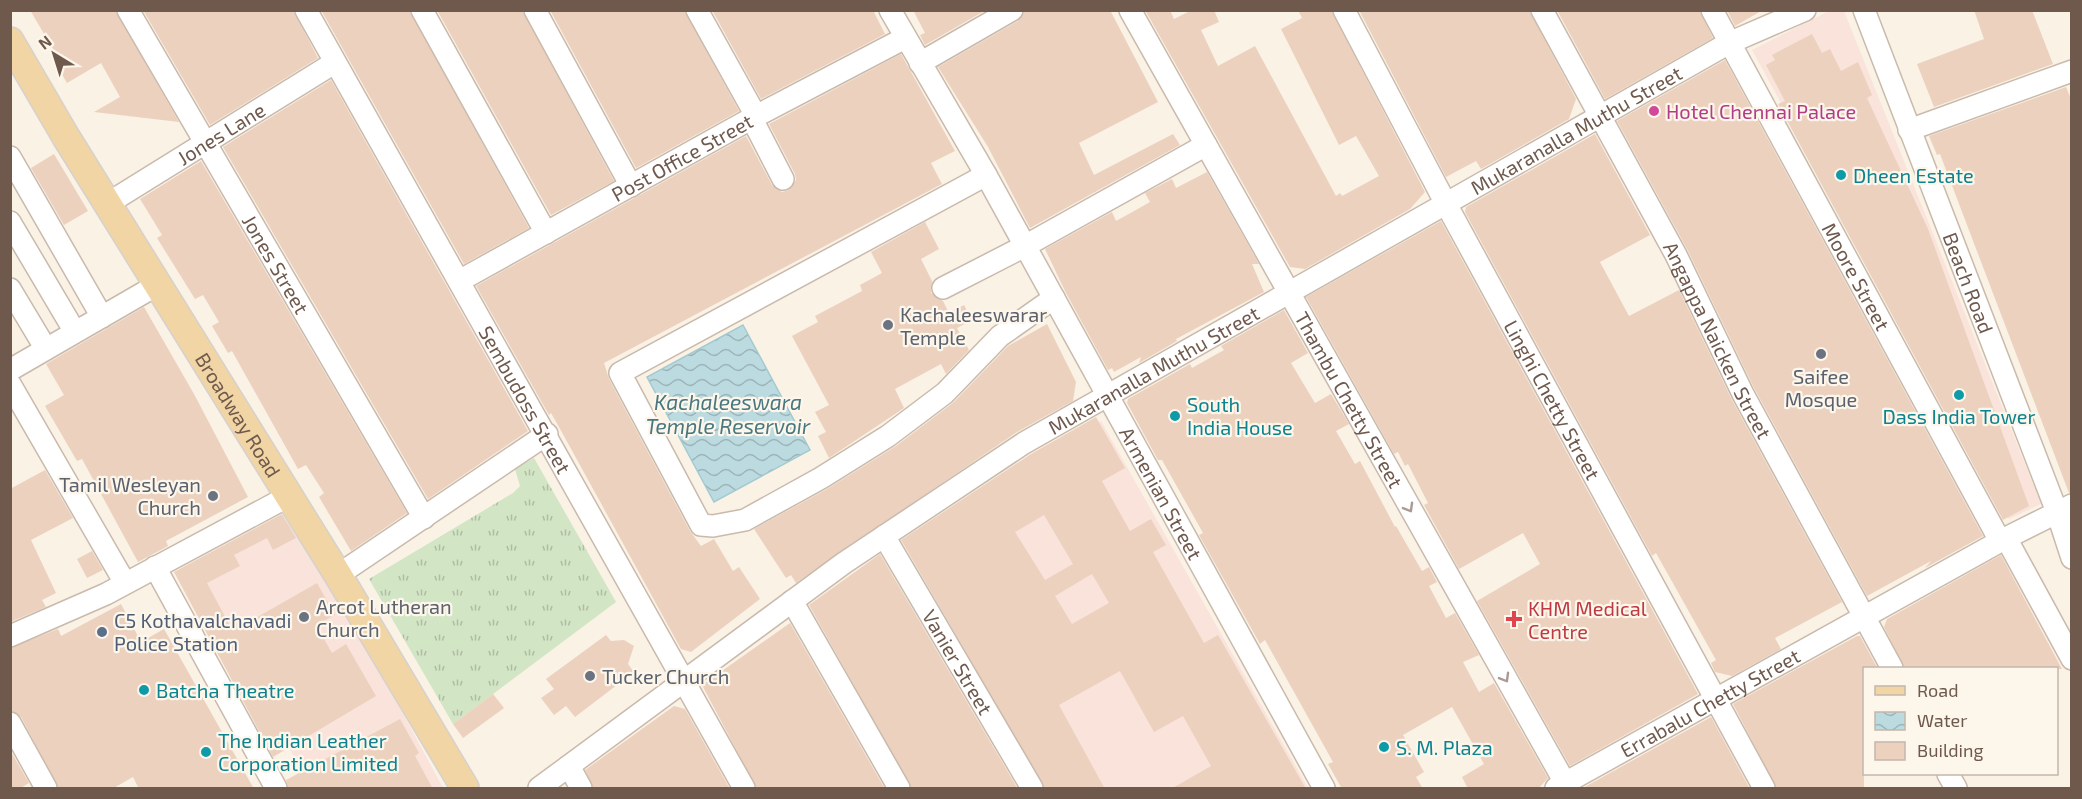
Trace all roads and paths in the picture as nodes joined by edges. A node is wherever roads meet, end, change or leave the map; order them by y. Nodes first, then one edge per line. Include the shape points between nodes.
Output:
1 (128, 10) edge
2 (306, 10) edge
3 (422, 10) edge
4 (535, 10) edge
5 (697, 10) edge
6 (890, 10) edge
7 (1012, 10) edge
8 (1130, 10) edge
9 (1344, 10) edge
10 (1542, 10) edge
11 (1712, 10) edge
12 (1805, 10) edge
13 (1864, 10) edge
14 (905, 38) junction
15 (10, 41) edge
16 (1729, 43) junction
17 (334, 63) junction
18 (920, 63) junction
19 (10, 67) edge
20 (2072, 71) edge
21 (1599, 116) junction
22 (754, 117) junction
23 (1909, 130) junction
24 (56, 143) dead end
25 (204, 144) junction
26 (1206, 145) junction
27 (10, 157) edge
28 (986, 175) junction
29 (783, 179) dead end
30 (631, 186) junction
31 (1445, 202) junction
32 (107, 204) junction
33 (10, 222) edge
34 (546, 233) junction
35 (1025, 246) junction
36 (459, 281) junction
37 (157, 285) junction
38 (943, 288) dead end
39 (10, 289) edge
40 (1287, 293) junction
41 (1054, 298) junction
42 (102, 317) junction
43 (75, 332) junction
44 (46, 349) junction
45 (10, 370) edge
46 (10, 384) edge
47 (1106, 395) junction
48 (547, 434) junction
49 (289, 496) junction
50 (2064, 509) edge
51 (424, 518) junction
52 (884, 536) junction
53 (2003, 539) junction
54 (2072, 558) edge
55 (155, 567) junction
56 (338, 575) junction
57 (125, 584) junction
58 (792, 601) junction
59 (1864, 616) junction
60 (10, 636) edge
61 (2072, 659) edge
62 (1891, 667) edge
63 (684, 681) junction
64 (1715, 699) junction
65 (10, 723) edge
66 (569, 766) junction
67 (1949, 775) edge
68 (1563, 787) edge
69 (46, 789) edge
70 (276, 789) edge
71 (465, 789) edge
72 (539, 789) edge
73 (581, 789) edge
74 (744, 789) edge
75 (899, 789) edge
76 (1032, 789) edge
77 (1324, 789) edge
78 (1764, 789) edge
79 (1956, 789) edge

1 - 25 street, Jones Street
2 - 17 street, Sembudoss Street
3 - 34 street
4 - 30 street
5 - 22 street
6 - 14 street, Armenian Street
7 - 18 street
8 - 26 street, Thambu Chetty Street
9 - 31 street, Linghi Chetty Street
10 - 21 street, Angappa Naicken Street
11 - 16 street, Moore Street
12 - 16 street, Mukaranalla Muthu Street
13 - 23 street, Beach Road
14 - 18 street, Armenian Street
14 - 22 street, Post Office Street
15 - 32 main road, Broadway Road
16 - 21 street, Mukaranalla Muthu Street
16 - 53 street, Moore Street
17 - 25 street, Jones Lane
17 - 36 street, Sembudoss Street
18 - 28 street, Armenian Street
19 - 24 street
20 - 23 street
21 - 31 street, Mukaranalla Muthu Street
21 - 59 street, Angappa Naicken Street via 1676,255 1802,506
22 - 29 street
22 - 30 street, Post Office Street
23 - 50 street, Beach Road
25 - 32 street, Jones Lane
25 - 51 street, Jones Street
26 - 35 street
26 - 40 street, Thambu Chetty Street
27 - 42 street
28 - 35 street, Armenian Street
28 - 41 street via 620,373 701,525 745,520 869,448 936,401 963,378 1000,336
30 - 34 street, Post Office Street
31 - 40 street, Mukaranalla Muthu Street
31 - 64 street, Linghi Chetty Street
32 - 37 main road, Broadway Road
33 - 43 street
34 - 36 street, Post Office Street
35 - 38 street
35 - 41 street, Armenian Street
36 - 48 street, Sembudoss Street
37 - 42 street
37 - 49 main road, Broadway Road
39 - 44 street
40 - 47 street, Mukaranalla Muthu Street
40 -> 68 street, Thambu Chetty Street
41 - 47 street, Armenian Street
42 - 43 street
43 - 44 street
44 - 45 street
46 - 57 street
47 - 52 street, Mukaranalla Muthu Street via 1024,443
47 - 77 street, Armenian Street
48 - 51 street
48 - 63 street, Sembudoss Street
49 - 55 street
49 - 56 main road, Broadway Road
50 - 53 street, Errabalu Chetty Street
50 - 54 street, Beach Road
51 - 56 street
52 - 58 street, Mukaranalla Muthu Street
52 - 76 street, Vanier Street
53 - 59 street, Errabalu Chetty Street
53 - 61 street, Moore Street
55 - 57 street
55 - 70 street
56 - 71 main road, Broadway Road
57 - 60 street
58 - 63 street, Mukaranalla Muthu Street
58 - 75 street
59 - 62 street, Angappa Naicken Street
59 - 64 street, Errabalu Chetty Street
63 - 66 street, Mukaranalla Muthu Street
63 - 74 street, Sembudoss Street
64 - 68 street, Errabalu Chetty Street
64 - 78 street, Linghi Chetty Street
65 - 69 street
66 - 72 street, Mukaranalla Muthu Street
66 - 73 street
67 - 79 street

